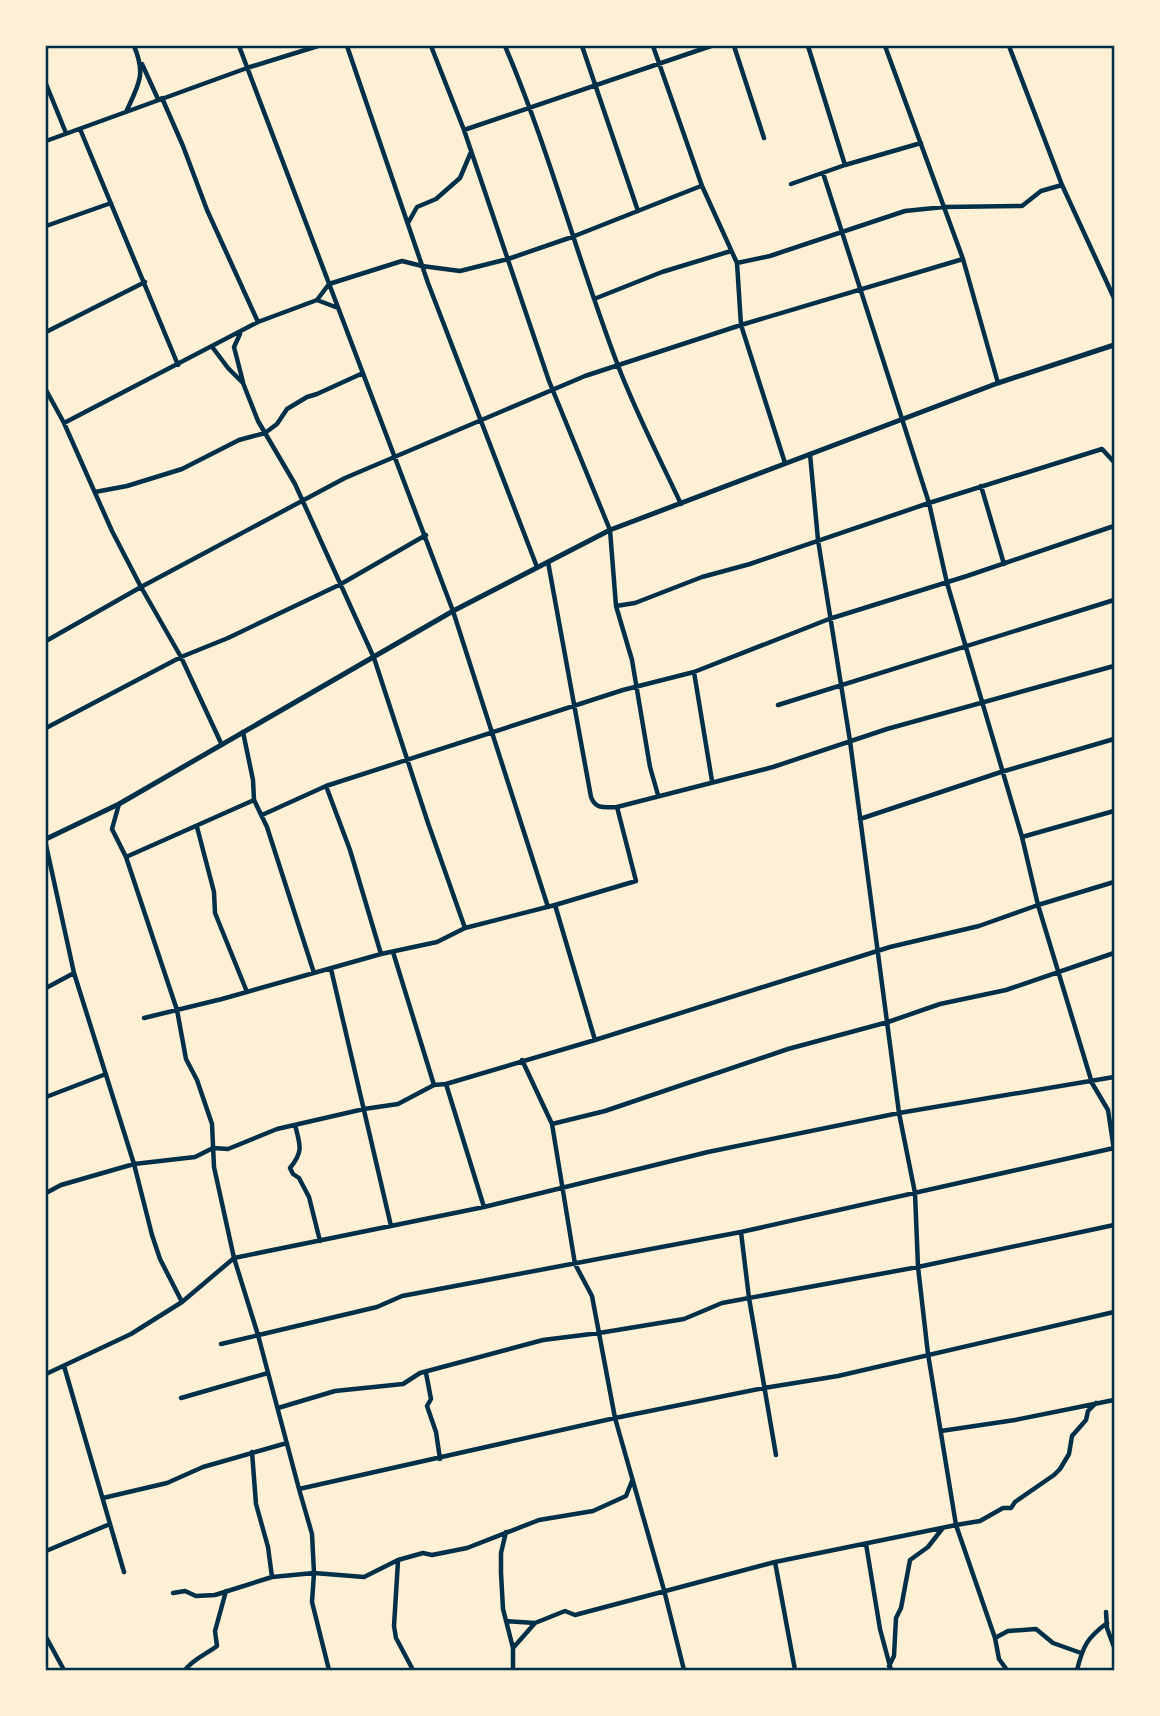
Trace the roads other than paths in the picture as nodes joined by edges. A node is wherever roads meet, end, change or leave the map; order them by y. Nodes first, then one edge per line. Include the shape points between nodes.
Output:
1 (134, 46) edge
2 (239, 46) edge
3 (318, 46) edge
4 (346, 46) edge
5 (431, 46) edge
6 (505, 46) edge
7 (582, 46) edge
8 (653, 46) edge
9 (711, 46) edge
10 (734, 46) edge
11 (808, 46) edge
12 (885, 46) edge
13 (1009, 46) edge
14 (142, 63) junction
15 (660, 65) junction
16 (247, 68) junction
17 (46, 84) edge
18 (597, 85) junction
19 (160, 98) junction
20 (531, 107) junction
21 (127, 111) junction
22 (80, 129) junction
23 (464, 130) junction
24 (66, 133) junction
25 (764, 138) dead end
26 (46, 141) edge
27 (921, 143) junction
28 (472, 151) junction
29 (845, 165) junction
30 (823, 173) junction
31 (791, 184) dead end
32 (1062, 185) junction
33 (702, 186) junction
34 (111, 204) junction
35 (944, 207) junction
36 (638, 211) junction
37 (407, 224) junction
38 (46, 226) edge
39 (842, 231) junction
40 (572, 237) junction
41 (731, 251) junction
42 (508, 259) junction
43 (963, 259) junction
44 (737, 263) junction
45 (422, 266) junction
46 (145, 282) junction
47 (329, 284) junction
48 (859, 290) junction
49 (1115, 298) edge
50 (594, 299) junction
51 (317, 300) junction
52 (338, 309) junction
53 (258, 322) junction
54 (741, 325) junction
55 (46, 332) edge
56 (241, 332) junction
57 (1115, 345) edge
58 (214, 348) junction
59 (178, 365) junction
60 (617, 365) junction
61 (363, 373) junction
62 (243, 383) junction
63 (998, 383) junction
64 (46, 390) edge
65 (552, 390) junction
66 (903, 420) junction
67 (479, 421) junction
68 (64, 423) junction
69 (265, 433) junction
70 (810, 453) junction
71 (395, 455) junction
72 (1115, 462) edge
73 (785, 463) junction
74 (981, 486) junction
75 (95, 492) junction
76 (301, 501) junction
77 (929, 503) junction
78 (681, 504) junction
79 (1115, 526) edge
80 (610, 530) junction
81 (426, 536) junction
82 (818, 540) junction
83 (547, 561) junction
84 (1004, 564) junction
85 (537, 567) junction
86 (947, 583) junction
87 (341, 584) junction
88 (141, 587) junction
89 (1115, 600) edge
90 (616, 606) junction
91 (453, 611) junction
92 (829, 619) junction
93 (46, 641) edge
94 (964, 645) junction
95 (181, 657) junction
96 (374, 658) junction
97 (1115, 666) edge
98 (694, 672) junction
99 (841, 685) junction
100 (635, 687) junction
101 (982, 703) junction
102 (778, 705) dead end
103 (573, 706) junction
104 (46, 729) edge
105 (243, 732) junction
106 (492, 732) junction
107 (1115, 739) edge
108 (849, 741) junction
109 (221, 743) junction
110 (409, 760) junction
111 (1001, 772) junction
112 (712, 781) junction
113 (326, 786) junction
114 (658, 795) junction
115 (254, 800) junction
116 (119, 804) junction
117 (617, 807) junction
118 (1115, 811) edge
119 (262, 815) junction
120 (860, 818) junction
121 (197, 827) junction
122 (1022, 837) junction
123 (46, 839) edge
124 (46, 845) edge
125 (127, 857) junction
126 (1115, 882) edge
127 (555, 905) junction
128 (1038, 905) junction
129 (548, 907) junction
130 (465, 928) junction
131 (878, 951) junction
132 (393, 952) junction
133 (1115, 953) edge
134 (381, 954) junction
135 (331, 969) junction
136 (1059, 971) junction
137 (74, 972) junction
138 (314, 973) junction
139 (46, 988) edge
140 (247, 992) junction
141 (177, 1010) junction
142 (144, 1018) dead end
143 (888, 1023) junction
144 (595, 1040) junction
145 (522, 1060) junction
146 (106, 1074) junction
147 (1115, 1077) edge
148 (1092, 1083) junction
149 (434, 1084) junction
150 (446, 1084) junction
151 (46, 1097) edge
152 (364, 1109) junction
153 (899, 1113) junction
154 (552, 1124) junction
155 (295, 1125) junction
156 (213, 1148) junction
157 (1114, 1149) edge
158 (134, 1164) junction
159 (561, 1189) junction
160 (915, 1193) junction
161 (46, 1194) edge
162 (484, 1207) junction
163 (1115, 1225) edge
164 (391, 1226) junction
165 (741, 1232) junction
166 (320, 1241) junction
167 (234, 1258) junction
168 (575, 1264) junction
169 (918, 1267) junction
170 (749, 1298) junction
171 (182, 1302) junction
172 (1115, 1312) edge
173 (599, 1334) junction
174 (258, 1335) junction
175 (221, 1344) dead end
176 (928, 1354) junction
177 (64, 1366) junction
178 (268, 1373) junction
179 (426, 1373) junction
180 (46, 1374) edge
181 (764, 1388) junction
182 (181, 1398) dead end
183 (1115, 1400) edge
184 (1096, 1403) junction
185 (278, 1408) junction
186 (615, 1418) junction
187 (941, 1431) junction
188 (287, 1443) junction
189 (252, 1452) junction
190 (776, 1455) dead end
191 (440, 1459) junction
192 (633, 1481) junction
193 (299, 1489) junction
194 (103, 1498) junction
195 (110, 1524) junction
196 (956, 1525) junction
197 (943, 1528) junction
198 (506, 1531) junction
199 (866, 1544) junction
200 (46, 1551) edge
201 (398, 1560) junction
202 (775, 1562) junction
203 (124, 1572) dead end
204 (314, 1573) junction
205 (272, 1577) junction
206 (226, 1590) junction
207 (664, 1590) junction
208 (173, 1593) dead end
209 (1107, 1612) dead end
210 (506, 1621) junction
211 (536, 1623) junction
212 (1107, 1623) junction
213 (46, 1637) edge
214 (995, 1638) junction
215 (1115, 1647) edge
216 (513, 1648) junction
217 (1081, 1653) junction
218 (890, 1668) edge
219 (65, 1671) edge
220 (184, 1671) edge
221 (329, 1671) edge
222 (413, 1671) edge
223 (513, 1671) edge
224 (684, 1671) edge
225 (795, 1671) edge
226 (1007, 1671) edge
227 (1077, 1671) edge

1 - 14 street
2 - 16 street
3 - 16 street
4 - 37 street
5 - 23 street
6 - 20 street
7 - 18 street
8 - 15 street
9 - 15 street
10 - 25 street
11 - 29 street
12 - 27 street
13 - 32 street
14 - 19 street
14 - 21 street via 139,85
15 - 18 street
15 - 33 street
16 - 19 street
16 - 47 street
17 - 24 street
18 - 20 street
18 - 36 street
19 - 21 street
19 - 53 street
20 - 23 street
20 - 40 street
21 - 22 street
22 - 24 street
22 - 34 street
23 - 28 street
24 - 26 street
27 - 29 street
27 - 35 street
28 - 37 street via 460,178 436,199 417,207
28 - 42 street
29 - 30 street
30 - 31 street
30 - 39 street
32 - 35 street via 1041,191 1022,206
32 - 49 street
33 - 36 street
33 - 41 street
34 - 38 street
34 - 46 street
35 - 39 street via 905,211
35 - 43 street
36 - 40 street
37 - 45 street
39 - 44 street
39 - 48 street
40 - 42 street
40 - 50 street
41 - 44 street
41 - 50 street
42 - 45 street via 460,271
42 - 65 street
43 - 48 street
43 - 63 street
44 - 54 street
45 - 47 street via 402,261
45 - 67 street
46 - 55 street
46 - 59 street
47 - 51 street
47 - 52 street
48 - 54 street
48 - 66 street
50 - 60 street
51 - 52 street
51 - 53 street
52 - 61 street
53 - 56 street
54 - 60 street
54 - 73 street
56 - 58 street
56 - 62 street via 234,347
57 - 63 street
58 - 59 street
58 - 62 street
59 - 68 street
60 - 65 street
60 - 78 street
61 - 69 street via 287,409
61 - 71 street
62 - 69 street
63 - 66 street
64 - 68 street
65 - 67 street
65 - 80 street
66 - 70 street
66 - 77 street
67 - 71 street
67 - 85 street
68 - 75 street
69 - 75 street via 239,440 182,469
69 - 76 street
70 - 73 street
70 - 82 street
71 - 76 street
71 - 81 street
72 - 74 street via 1102,449
73 - 78 street
74 - 77 street
74 - 84 street
75 - 88 street
76 - 87 street
76 - 88 street
77 - 82 street
77 - 86 street
78 - 80 street
79 - 84 street
80 - 83 street
80 - 90 street
81 - 87 street
81 - 91 street
82 - 90 street
82 - 92 street
83 - 85 street
83 - 103 street
84 - 86 street
85 - 91 street
86 - 92 street
86 - 94 street
87 - 95 street
87 - 96 street
88 - 93 street
88 - 95 street
89 - 94 street
90 - 100 street
91 - 96 street
91 - 106 street
92 - 98 street
92 - 99 street
94 - 99 street
94 - 101 street
95 - 104 street
95 - 109 street
96 - 105 street
96 - 110 street
97 - 101 street
98 - 100 street
98 - 112 street
99 - 102 street
99 - 108 street
100 - 103 street
100 - 114 street
101 - 108 street
101 - 111 street
103 - 106 street
103 - 117 street via 594,804
105 - 109 street
105 - 115 street
106 - 110 street
106 - 129 street
107 - 111 street
108 - 112 street via 773,767
108 - 120 street
109 - 116 street
110 - 113 street
110 - 130 street
111 - 120 street
111 - 122 street
112 - 114 street
113 - 119 street
113 - 134 street
114 - 117 street
115 - 119 street
115 - 121 street
116 - 123 street
116 - 125 street via 112,829
117 - 127 street via 636,881
118 - 122 street
119 - 138 street
120 - 131 street
121 - 125 street
121 - 140 street via 215,913
122 - 128 street
124 - 137 street
125 - 141 street
126 - 128 street
127 - 129 street
127 - 144 street
128 - 131 street via 979,926
128 - 136 street
129 - 130 street
130 - 132 street via 437,943
131 - 143 street
131 - 144 street
132 - 134 street
132 - 149 street
133 - 136 street
134 - 135 street
135 - 138 street
135 - 152 street
136 - 143 street
136 - 148 street
137 - 139 street
137 - 146 street
138 - 140 street
140 - 141 street
141 - 142 street
141 - 156 street via 186,1059 212,1124
143 - 153 street
143 - 154 street via 788,1049 618,1107
144 - 145 street
145 - 150 street
145 - 154 street
146 - 151 street
146 - 158 street
147 - 148 street
148 - 153 street
148 - 157 street via 1108,1110
149 - 150 street
149 - 152 street via 398,1104
150 - 162 street
152 - 155 street
152 - 164 street
153 - 159 street via 708,1152
153 - 160 street
154 - 159 street
155 - 156 street via 229,1149
155 - 166 street via 301,1143 290,1168 309,1197
156 - 158 street via 195,1157
156 - 167 street
157 - 160 street
158 - 161 street via 61,1185
158 - 171 street via 160,1259
159 - 162 street
159 - 168 street
160 - 165 street
160 - 169 street
162 - 164 street
163 - 169 street
164 - 166 street
165 - 168 street
165 - 170 street
166 - 167 street
167 - 171 street
167 - 174 street
168 - 173 street via 592,1296
168 - 174 street via 402,1296 377,1307
169 - 170 street
169 - 176 street
170 - 173 street via 722,1303 684,1319
170 - 181 street
171 - 177 street via 131,1334
172 - 176 street
173 - 179 street via 543,1340
173 - 186 street
174 - 175 street
174 - 178 street
176 - 181 street
176 - 187 street
177 - 180 street
177 - 194 street
178 - 182 street
178 - 185 street
179 - 185 street via 403,1384 335,1391
179 - 191 street via 431,1399 427,1406
181 - 186 street
181 - 190 street
183 - 184 street
184 - 187 street
184 - 196 street via 1072,1436 1069,1454 1054,1475 1011,1508
185 - 188 street
186 - 191 street
186 - 192 street
187 - 196 street
188 - 189 street
188 - 193 street
189 - 194 street via 167,1483
189 - 205 street via 256,1504
191 - 193 street
192 - 198 street via 626,1496 593,1511
192 - 207 street
193 - 204 street via 312,1534
194 - 195 street
195 - 200 street
195 - 203 street
196 - 197 street
196 - 214 street
197 - 199 street
197 - 218 street via 910,1560
198 - 201 street via 467,1548
198 - 210 street via 501,1563
199 - 202 street
199 - 218 street
201 - 204 street via 364,1577
201 - 222 street via 394,1626
202 - 207 street
202 - 225 street
204 - 205 street
204 - 221 street via 312,1602
205 - 206 street
206 - 208 street via 215,1595
206 - 220 street via 215,1632 217,1646 192,1660
207 - 211 street via 575,1615 565,1611
207 - 224 street
209 - 212 street
210 - 211 street
210 - 216 street
211 - 216 street
212 - 215 street
212 - 217 street via 1090,1637
213 - 219 street
214 - 217 street via 1008,1631 1036,1629 1053,1643
214 - 226 street
216 - 223 street
217 - 227 street

